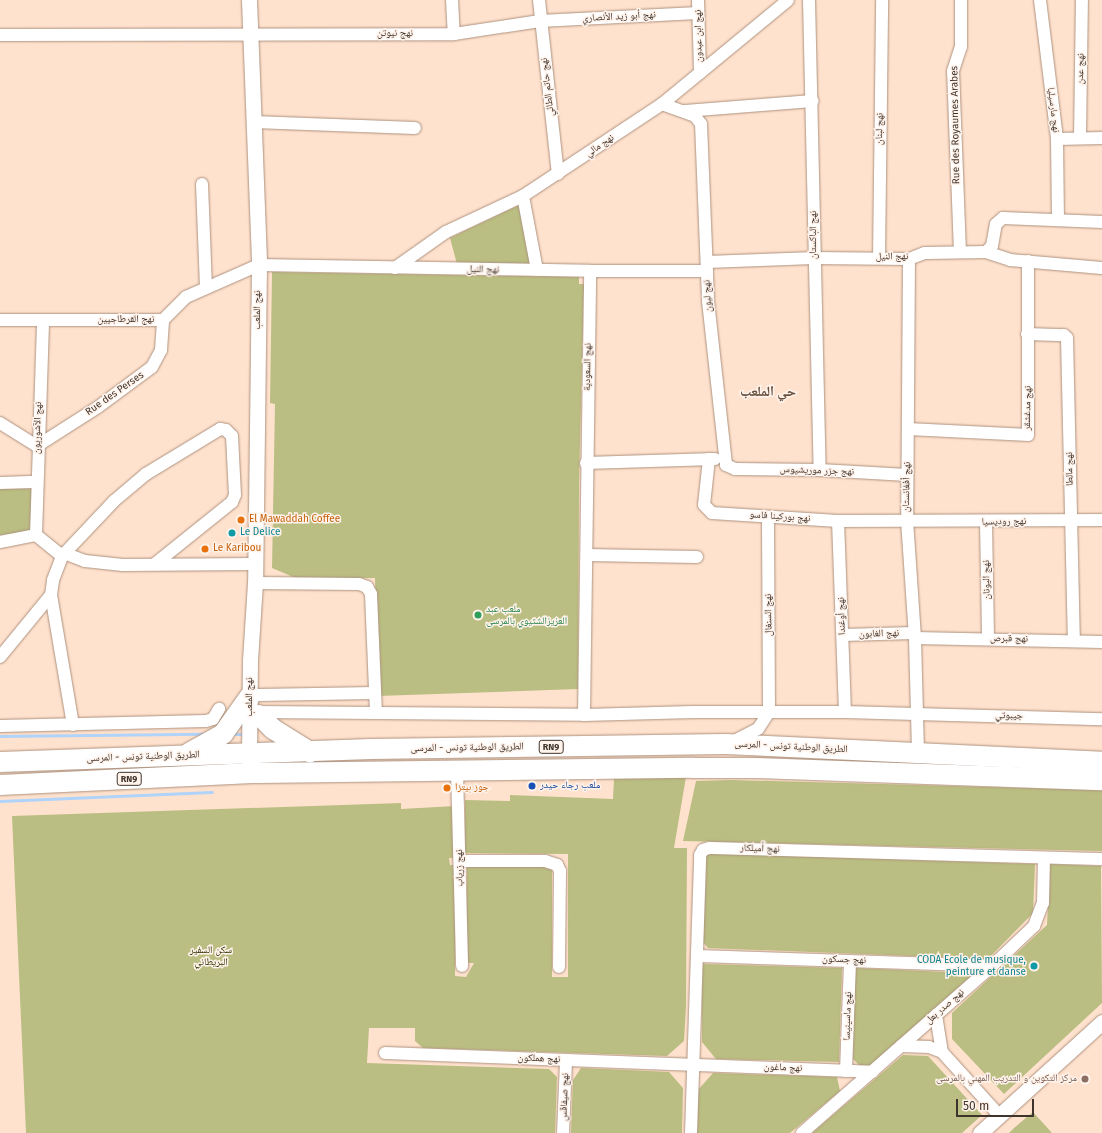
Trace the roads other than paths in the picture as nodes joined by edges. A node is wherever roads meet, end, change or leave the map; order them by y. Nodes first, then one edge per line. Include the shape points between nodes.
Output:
1 (249, 0) edge
2 (452, 0) edge
3 (539, 0) edge
4 (698, 0) edge
5 (788, 0) edge
6 (809, 0) edge
7 (882, 0) edge
8 (961, 0) edge
9 (1040, 0) edge
10 (1082, 0) edge
11 (698, 13) junction
12 (540, 21) junction
13 (454, 34) junction
14 (0, 35) edge
15 (250, 35) junction
16 (700, 73) junction
17 (813, 101) junction
18 (662, 104) junction
19 (685, 111) junction
20 (253, 122) junction
21 (415, 128) dead end
22 (1080, 138) junction
23 (1102, 138) edge
24 (1057, 139) junction
25 (558, 174) junction
26 (202, 184) dead end
27 (524, 196) junction
28 (1058, 220) junction
29 (1102, 222) edge
30 (960, 252) junction
31 (986, 252) junction
32 (814, 258) junction
33 (879, 258) junction
34 (909, 259) junction
35 (1028, 262) junction
36 (259, 265) junction
37 (707, 266) junction
38 (395, 268) junction
39 (1102, 268) edge
40 (537, 270) junction
41 (590, 271) junction
42 (206, 286) junction
43 (0, 320) edge
44 (43, 320) junction
45 (163, 320) junction
46 (1027, 334) junction
47 (0, 423) edge
48 (909, 429) junction
49 (37, 446) junction
50 (709, 459) junction
51 (586, 463) junction
52 (726, 463) junction
53 (820, 470) junction
54 (908, 474) junction
55 (37, 482) junction
56 (0, 483) edge
57 (768, 517) junction
58 (907, 520) junction
59 (1071, 520) junction
60 (1102, 520) edge
61 (838, 521) junction
62 (986, 522) junction
63 (36, 535) junction
64 (0, 542) edge
65 (63, 555) junction
66 (587, 555) junction
67 (697, 557) dead end
68 (155, 564) junction
69 (255, 564) junction
70 (255, 583) junction
71 (51, 595) junction
72 (843, 635) junction
73 (915, 636) junction
74 (988, 639) junction
75 (1074, 641) junction
76 (1102, 642) edge
77 (0, 658) edge
78 (374, 693) junction
79 (256, 704) junction
80 (219, 710) dead end
81 (376, 712) junction
82 (770, 712) junction
83 (845, 712) junction
84 (915, 714) junction
85 (584, 715) junction
86 (1102, 719) edge
87 (73, 725) junction
88 (0, 726) edge
89 (725, 744) junction
90 (254, 752) junction
91 (310, 752) junction
92 (918, 754) junction
93 (186, 755) junction
94 (0, 762) edge
95 (1102, 762) edge
96 (457, 771) junction
97 (253, 773) junction
98 (1102, 780) edge
99 (0, 785) edge
100 (1044, 858) junction
101 (1102, 860) edge
102 (460, 861) junction
103 (697, 956) junction
104 (850, 960) junction
105 (462, 966) dead end
106 (992, 966) junction
107 (560, 967) dead end
108 (936, 1015) junction
109 (1102, 1022) edge
110 (901, 1046) junction
111 (942, 1052) junction
112 (385, 1053) dead end
113 (566, 1060) junction
114 (693, 1065) junction
115 (846, 1071) junction
116 (874, 1072) junction
117 (999, 1115) junction
118 (563, 1133) edge
119 (690, 1133) edge
120 (802, 1133) edge
121 (980, 1133) edge

1 - 15 street, نهج الملعب
2 - 13 street
3 - 12 street, نهج حاتم الطائي
4 - 11 street, نهج ابن عبدون
5 - 16 street, نهج مالي
6 - 17 street, نهج الباكستان
7 - 33 street, نهج لبنان
8 - 30 street, Rue des Royaumes Arabes via 961,47 953,71
9 - 24 street, نهج مارسيليا
10 - 22 street, نهج عدن
11 - 12 street, نهج أبو زيد الأنصاري
11 - 16 street, نهج ابن عبدون
12 - 13 street, نهج نيوتن
12 - 25 street, نهج حاتم الطائي
13 - 15 street, نهج نيوتن
14 - 15 street, نهج نيوتن
15 - 20 street, نهج الملعب
16 - 18 street, نهج مالي
17 - 19 street
17 - 32 street, نهج الباكستان
18 - 19 street
18 - 25 street, نهج مالي
19 - 37 street, نهج ليون via 695,116 701,124
20 - 21 street
20 - 36 street, نهج الملعب
22 - 23 street
22 - 24 street
24 - 28 street, نهج مارسيليا
25 - 27 street, نهج مالي
26 - 42 street
27 - 38 street, نهج مالي via 446,232
27 - 40 street
28 - 29 street
28 - 31 street via 1003,218 996,224 992,246
30 - 31 street, نهج النيل
30 - 34 street, نهج النيل via 925,253
31 - 35 street, نهج النيل via 1010,260
32 - 33 street, نهج النيل
32 - 37 street, نهج النيل
32 - 53 street, نهج الباكستان
33 - 34 street, نهج النيل
34 - 48 street, نهج أفغانستان
35 - 39 street, نهج النيل
35 - 46 street, نهج مدغشقر
36 - 38 street, نهج النيل
36 - 42 street, نهج القرطاجيين
36 - 69 street, نهج الملعب
37 - 41 street, نهج النيل
37 - 52 street, نهج ليون via 708,301
38 - 40 street, نهج النيل
40 - 41 street, نهج النيل
41 - 51 street, نهج السعودية
42 - 45 street, نهج القرطاجيين via 186,297
43 - 44 street, نهج القرطاجيين
44 - 45 street, نهج القرطاجيين
44 - 49 street, نهج الآشوريون
45 - 49 street, Rue des Perses via 161,350 152,367 98,407
46 - 48 street, نهج مدغشقر via 1027,437
46 - 59 street, نهج مالطا via 1064,335 1067,338
47 - 49 street
48 - 54 street, نهج أفغانستان
49 - 55 street, نهج الآشوريون
50 - 51 street, نهج جزر موريشيوس
50 - 52 street, نهج جزر موريشيوس
50 - 57 street, نهج بوركينا فاسو via 705,509 712,513
51 - 66 street, نهج السعودية
52 - 53 street, نهج جزر موريشيوس
53 - 54 street, نهج جزر موريشيوس
54 - 58 street, نهج أفغانستان
55 - 56 street
55 - 63 street, نهج الآشوريون
57 - 61 street, نهج بوركينا فاسو
57 - 82 street, نهج السنغال
58 - 61 street, نهج بوركينا فاسو
58 - 62 street, نهج روديسيا
58 - 73 street, نهج أفغانستان
59 - 60 street, نهج روديسيا
59 - 62 street, نهج روديسيا
59 - 75 street, نهج مالطا
61 - 72 street, نهج أوغندا
62 - 74 street, نهج اليونان
63 - 64 street
63 - 65 street
65 - 68 street via 85,561 123,565
65 - 68 street via 114,501 146,474 220,429 226,430 232,436 235,495 232,502
65 - 71 street via 53,580
66 - 67 street
66 - 85 street, نهج السعودية
68 - 69 street
69 - 70 street, نهج الملعب
70 - 78 street via 359,584 367,587 371,594
70 - 79 street, نهج الملعب
71 - 77 street
71 - 87 street
72 - 73 street, نهج الغابون
72 - 83 street, نهج أوغندا
73 - 74 street, نهج قبرص
73 - 84 street, نهج أفغانستان
74 - 75 street, نهج قبرص
75 - 76 street, نهج قبرص
78 - 79 street
78 - 81 street
79 - 81 street, جيبوتي
79 - 90 street, نهج الملعب
79 - 90 street, نهج الملعب
79 - 91 highway via 273,729
79 - 93 highway via 223,734
80 - 87 street via 213,719 206,721
81 - 85 street, جيبوتي
82 - 83 street, جيبوتي
82 - 85 street, جيبوتي
82 - 89 street via 750,735
83 - 84 street, جيبوتي
84 - 86 street, جيبوتي
84 - 92 street, نهج أفغانستان
87 - 88 street
89 - 91 highway, الطريق الوطنية تونس - المرسى / RN9
89 - 92 highway, الطريق الوطنية تونس - المرسى / RN9
90 - 91 highway, الطريق الوطنية تونس - المرسى / RN9
90 - 93 highway, الطريق الوطنية تونس - المرسى / RN9
90 - 97 street, نهج الملعب
92 - 95 highway, الطريق الوطنية تونس - المرسى / RN9
93 - 94 highway, الطريق الوطنية تونس - المرسى / RN9
96 - 97 highway, الطريق الوطنية تونس - المرسى / RN9
96 - 98 highway, الطريق الوطنية تونس - المرسى / RN9 via 754,768
96 - 102 street, نهج زرياب
97 - 99 highway, الطريق الوطنية تونس - المرسى / RN9
100 - 101 street, نهج أميلكار
100 - 103 street, نهج أميلكار via 706,848 700,855
100 - 106 street, نهج صدر بعل via 1043,903 1039,917 1034,926
102 - 105 street, نهج زرياب
102 - 107 street via 545,861 557,866 560,871
103 - 104 street, نهج جسكون
103 - 114 street, نهج أميلكار
104 - 106 street, نهج جسكون
104 - 115 street, نهج ماسينيسا
106 - 108 street, نهج صدر بعل
108 - 110 street, نهج صدر بعل
108 - 111 street
109 - 117 street
110 - 111 street via 928,1047
110 - 116 street, نهج صدر بعل
111 - 117 street
112 - 113 street, نهج هملكون
113 - 114 street, نهج هملكون
113 - 118 street, نهج صيفاقس
114 - 115 street, نهج ماغون
114 - 119 street, نهج أميلكار
115 - 116 street, نهج ماغون
116 - 120 street, نهج صدر بعل
117 - 121 street

